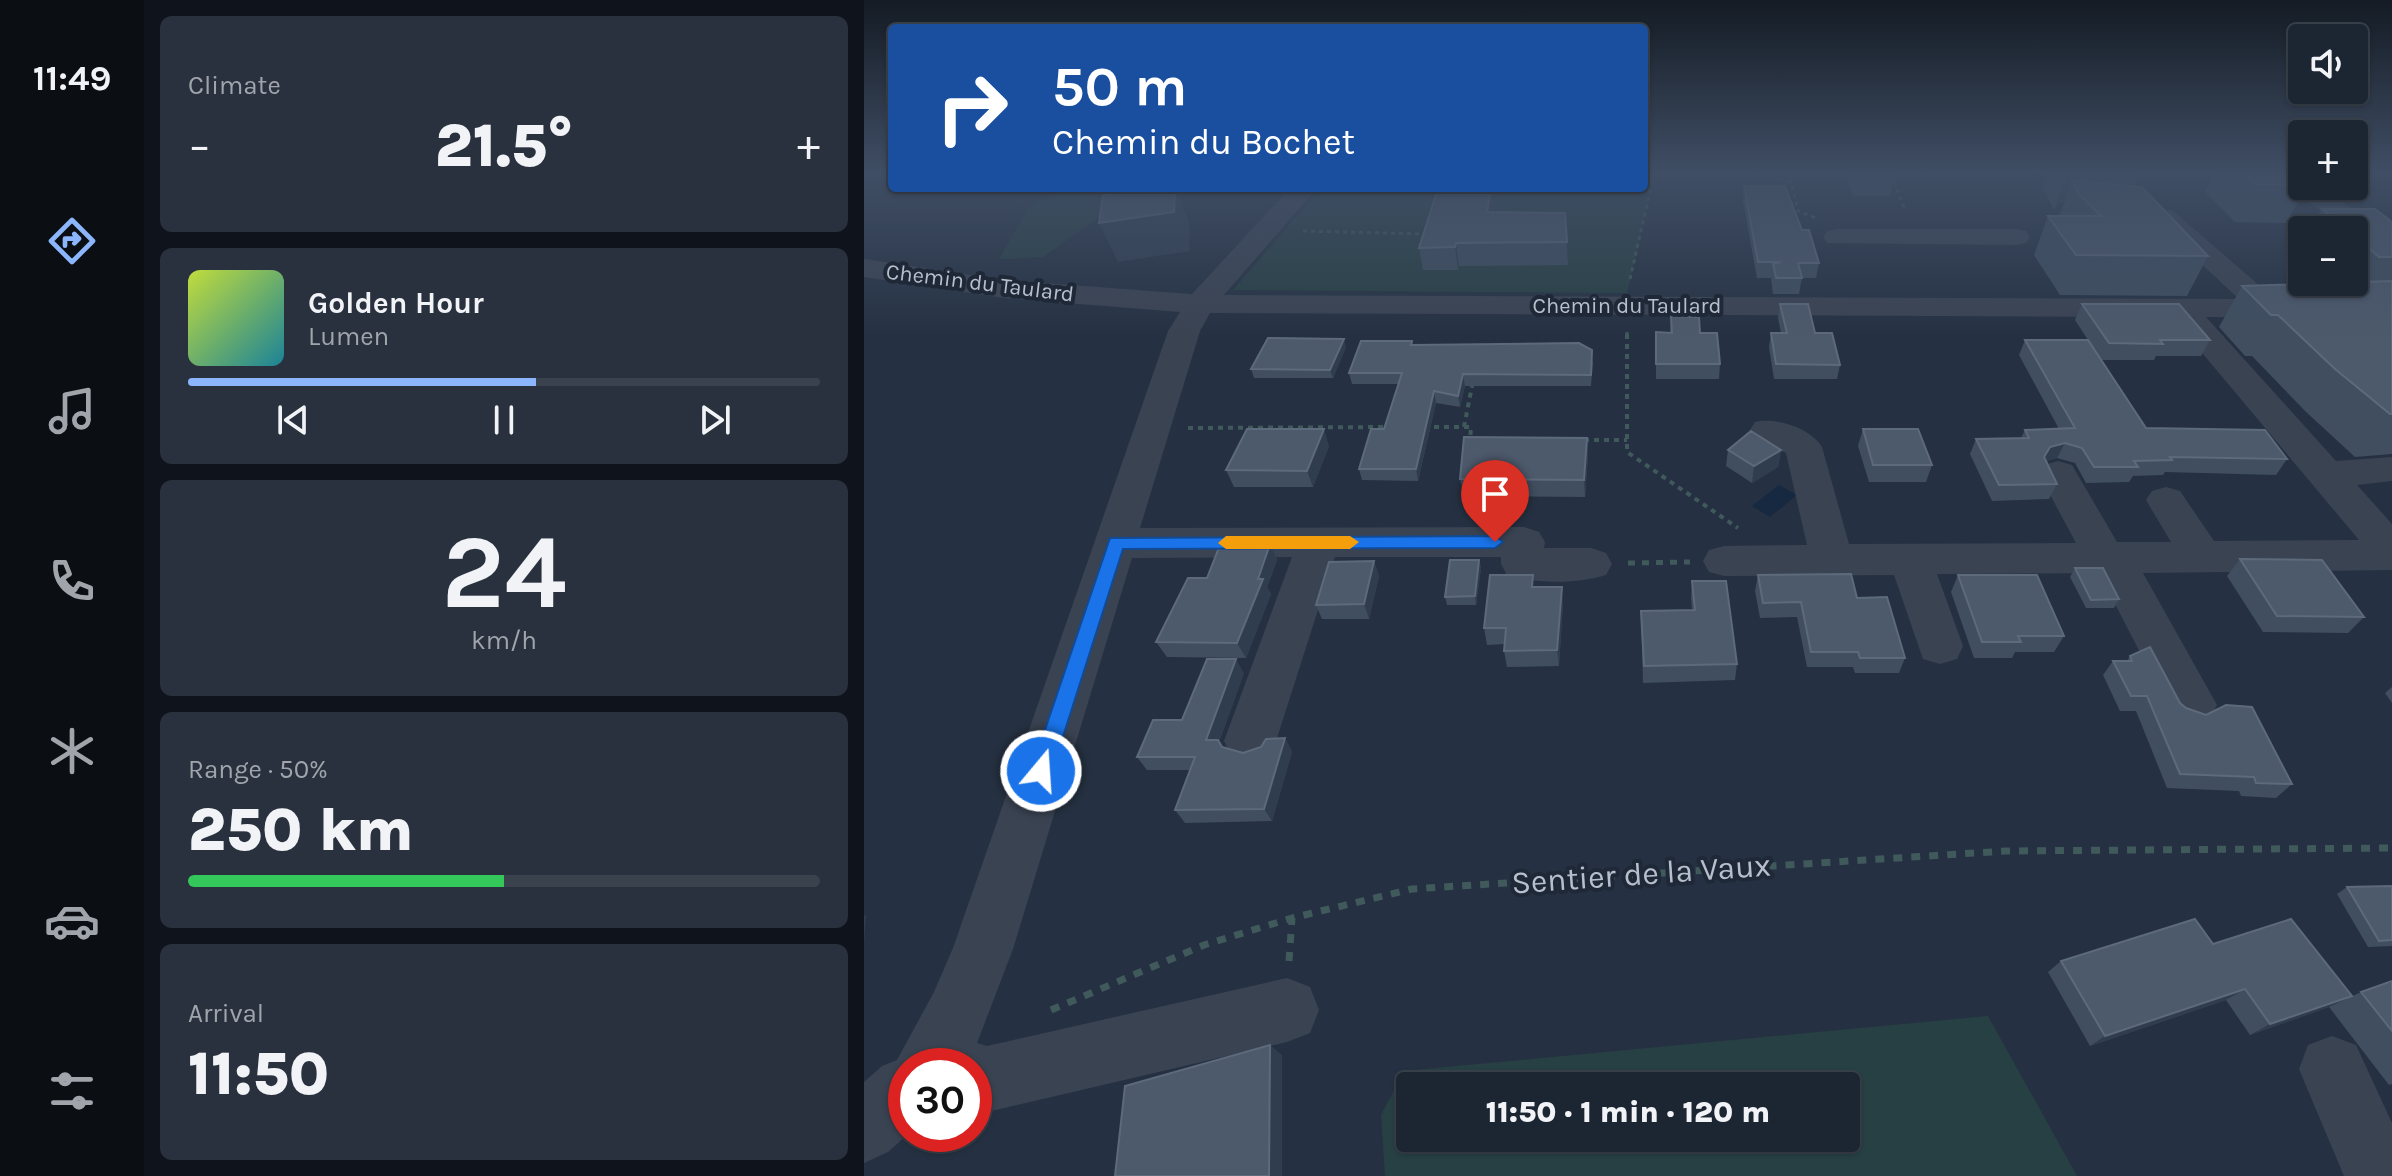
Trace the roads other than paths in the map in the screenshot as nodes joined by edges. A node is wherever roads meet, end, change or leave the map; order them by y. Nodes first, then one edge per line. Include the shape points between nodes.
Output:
1 (1267, 229) edge
2 (1839, 229) edge
3 (2169, 229) edge
4 (2366, 229) edge
5 (1836, 232) junction
6 (2016, 237) dead end
7 (2389, 244) edge
8 (864, 268) edge
9 (1852, 285) junction
10 (1200, 304) junction
11 (1601, 306) junction
12 (2392, 309) edge
13 (2269, 310) junction
14 (2183, 311) junction
15 (1402, 333) dead end
16 (1768, 430) dead end
17 (1829, 452) dead end
18 (2392, 469) edge
19 (2058, 474) dead end
20 (2326, 475) junction
21 (2166, 500) dead end
22 (1319, 542) junction
23 (1116, 543) junction
24 (2392, 553) edge
25 (2201, 555) junction
26 (2108, 556) junction
27 (1847, 559) junction
28 (1910, 559) junction
29 (1724, 561) road end
30 (1591, 564) road end
31 (1940, 646) dead end
32 (2192, 705) dead end
33 (1250, 741) dead end
34 (1287, 1010) dead end
35 (944, 1048) edge
36 (2332, 1069) dead end
37 (992, 1078) edge
38 (888, 1109) edge
39 (864, 1128) edge
40 (2380, 1176) edge

1 - 10 street
2 - 5 street
3 - 13 street
4 - 7 street
5 - 6 street
5 - 9 street
8 - 10 street, Chemin du Taulard via 1004,289
9 - 11 street, Chemin du Taulard
9 - 14 street, Chemin du Taulard
10 - 11 street, Chemin du Taulard
10 - 23 street via 1184,331
11 - 15 street via 1599,333
12 - 13 street, Chemin du Taulard
13 - 14 street, Chemin du Taulard
14 - 20 street
16 - 27 street via 1803,447
17 - 27 street
18 - 20 street
19 - 26 street
20 - 24 street
21 - 25 street
22 - 23 street
22 - 30 street via 1524,542 1522,564
22 - 33 street
23 - 35 street via 983,949
24 - 25 street
25 - 26 street
26 - 28 street
26 - 32 street
27 - 28 street
27 - 29 street
28 - 31 street
34 - 37 street
36 - 40 street
38 - 39 street

